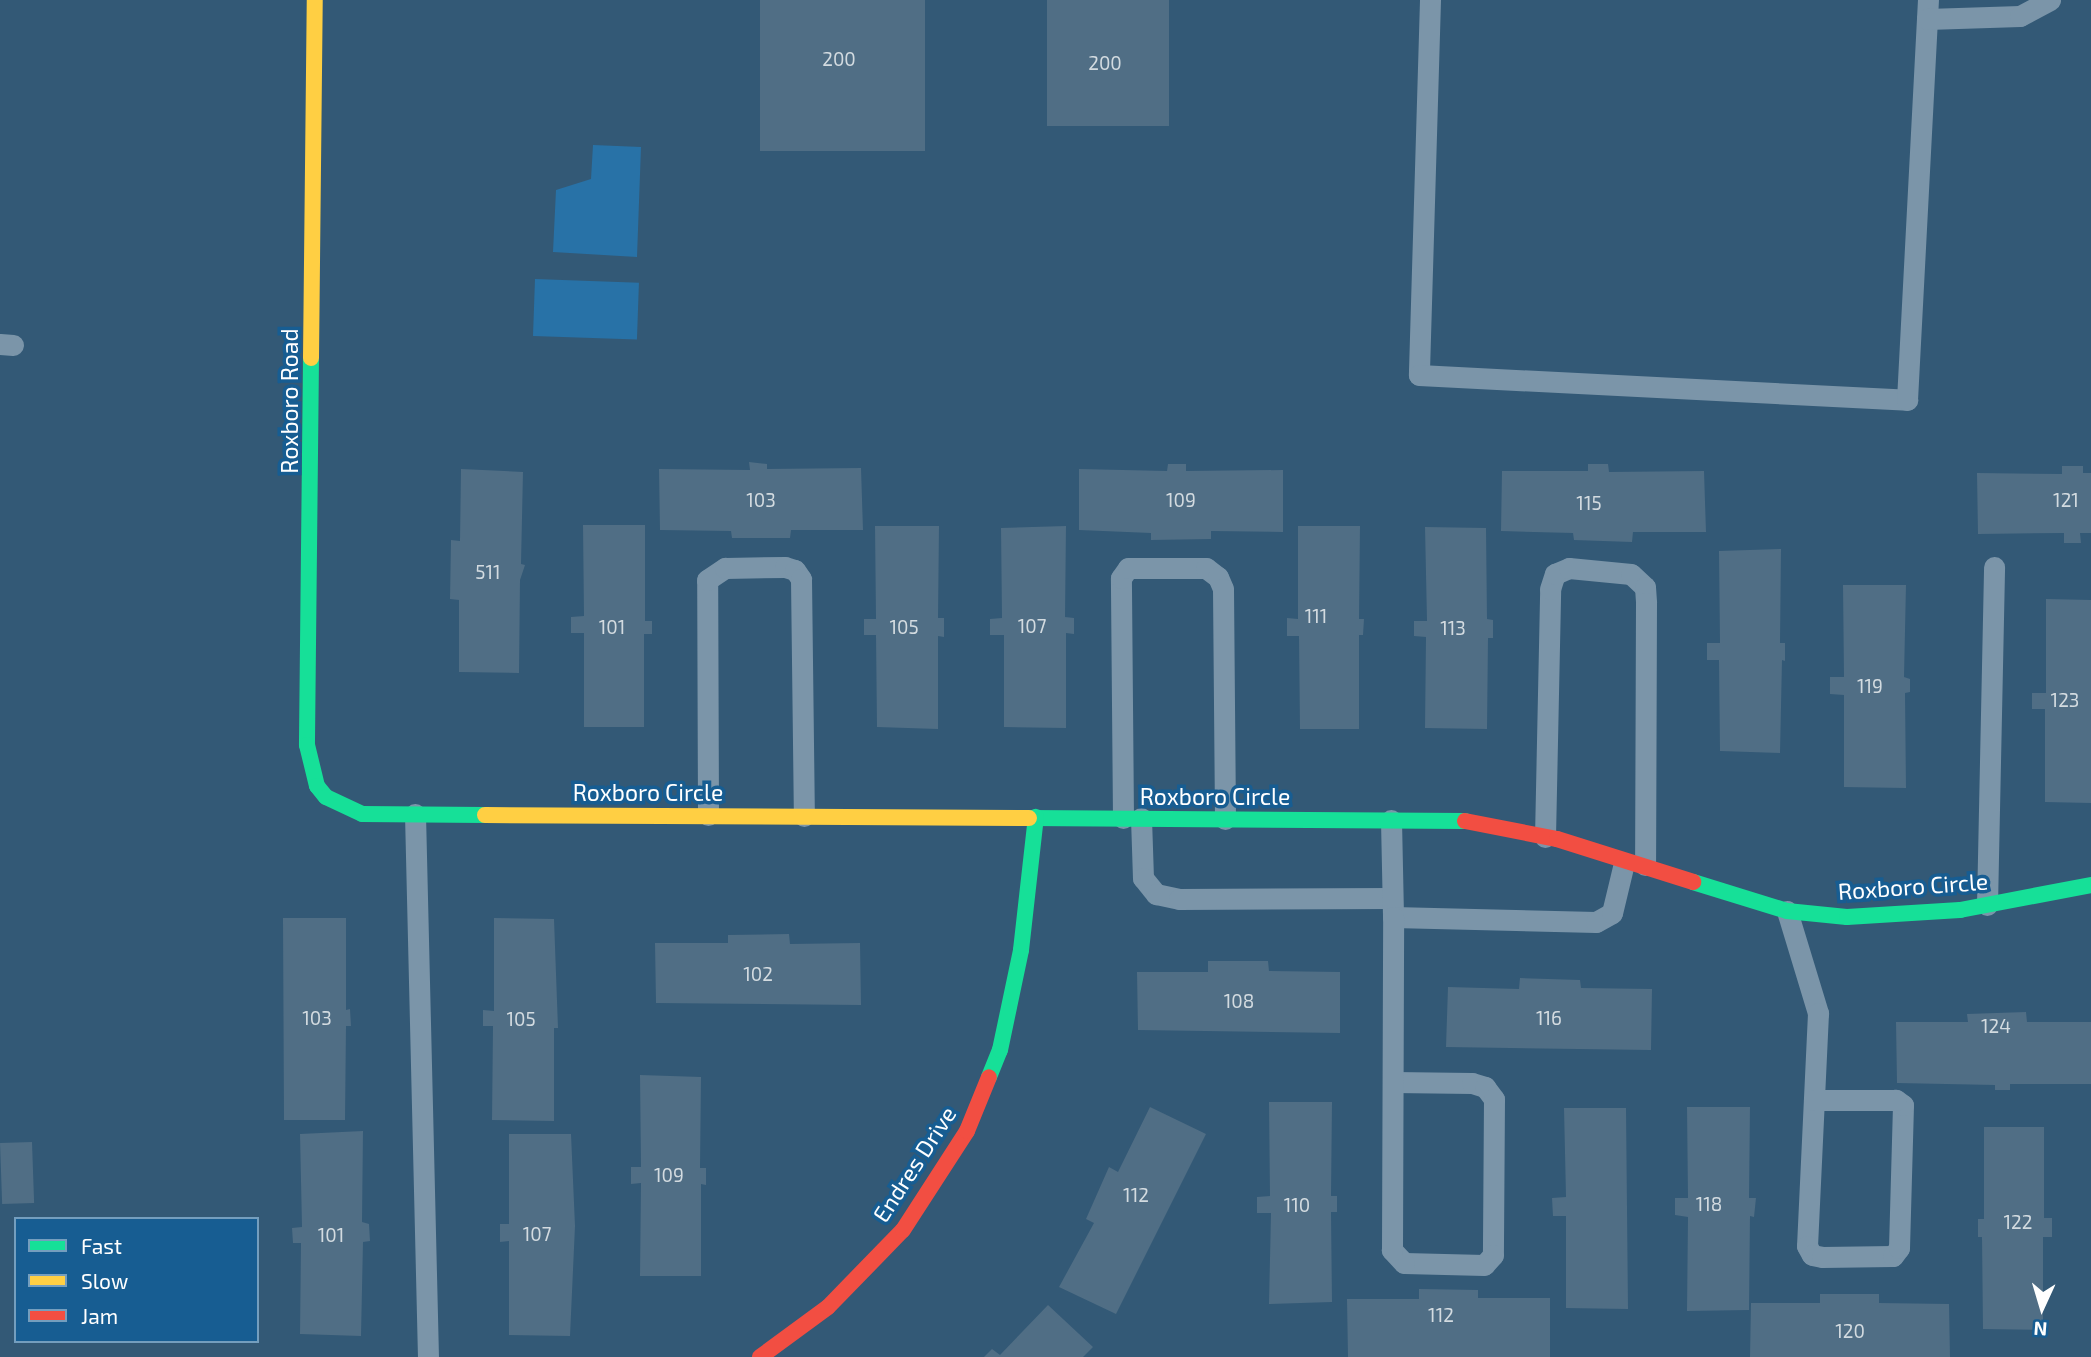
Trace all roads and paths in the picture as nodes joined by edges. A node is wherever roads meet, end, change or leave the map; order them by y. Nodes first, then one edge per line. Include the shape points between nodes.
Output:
1 (315, 0) edge
2 (1430, 0) edge
3 (2050, 0) edge
4 (1927, 9) edge
5 (1994, 567) dead end
6 (326, 797) joint
7 (415, 814) junction
8 (708, 816) junction
9 (804, 816) junction
10 (1036, 817) junction
11 (1132, 818) junction
12 (1225, 819) junction
13 (1391, 820) junction
14 (1545, 837) junction
15 (1634, 864) junction
16 (2091, 885) edge
17 (1987, 905) junction
18 (1392, 907) junction
19 (1787, 911) junction
20 (1392, 1082) junction
21 (1814, 1100) junction
22 (428, 1357) edge
23 (760, 1357) edge

1 - 6 street, Roxboro Road via 307,745 317,786
2 - 4 lane via 1419,375 1907,400
3 - 4 lane via 2020,16
5 - 17 lane
6 - 7 street, Roxboro Circle via 362,814
7 - 8 street, Roxboro Circle
7 - 22 lane
8 - 9 street, Roxboro Circle
8 - 9 lane via 707,580 725,568 785,567 795,570 801,579
9 - 10 street, Roxboro Circle
10 - 11 street, Roxboro Circle
10 - 23 street, Endres Drive via 1021,950 1000,1050 967,1131 903,1230 828,1307
11 - 12 street, Roxboro Circle
11 - 12 lane via 1121,578 1128,568 1206,568 1218,577 1223,589
11 - 18 lane via 1143,878 1156,894 1179,899
12 - 13 street, Roxboro Circle
13 - 14 street, Roxboro Circle via 1461,820
13 - 18 lane
14 - 15 street, Roxboro Circle
14 - 15 lane via 1550,589 1555,574 1569,568 1631,574 1645,587 1646,603
15 - 18 lane via 1612,913 1596,922
15 - 19 street, Roxboro Circle
16 - 17 street, Roxboro Circle
17 - 19 street, Roxboro Circle via 1847,917
18 - 20 lane
19 - 21 lane via 1818,1013
20 - 20 lane via 1392,1250 1404,1263 1484,1265 1493,1255 1494,1098 1485,1087 1472,1083
21 - 21 lane via 1807,1246 1812,1255 1822,1257 1893,1256 1899,1248 1903,1105 1896,1100

